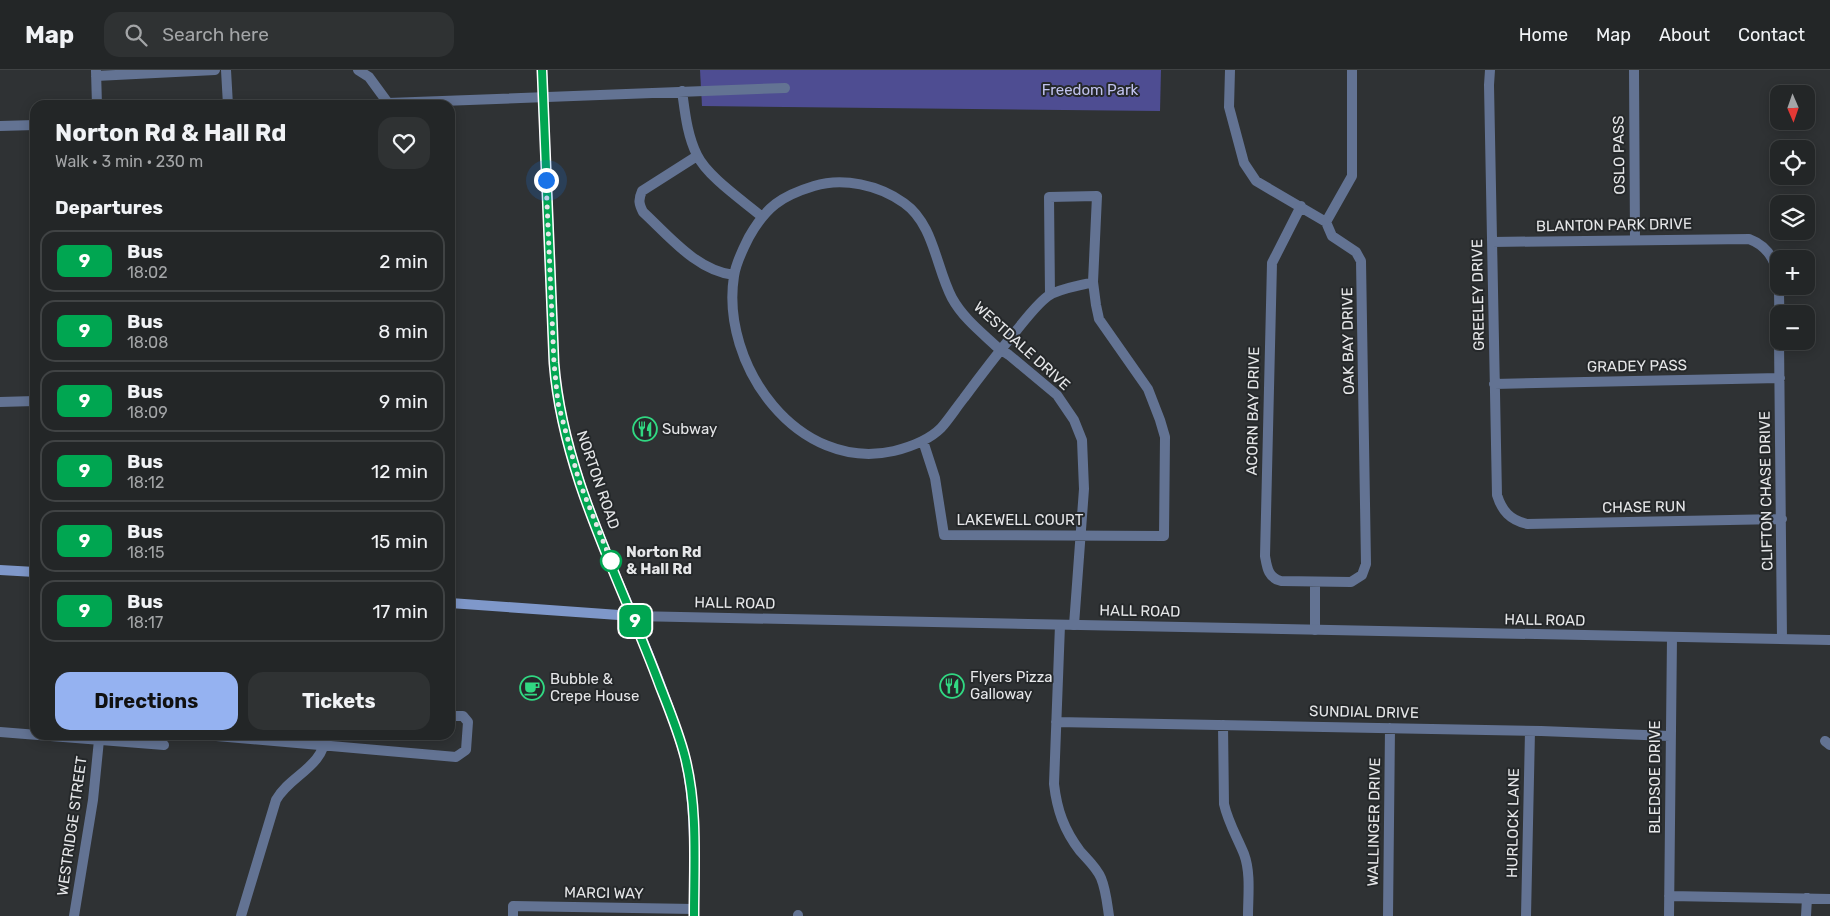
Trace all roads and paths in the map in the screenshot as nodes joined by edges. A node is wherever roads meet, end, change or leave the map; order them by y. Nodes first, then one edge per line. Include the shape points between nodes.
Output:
1 (215, 70) edge
2 (226, 70) edge
3 (358, 70) edge
4 (542, 70) edge
5 (1230, 70) edge
6 (1352, 70) edge
7 (1490, 70) edge
8 (1634, 70) edge
9 (96, 73) edge
10 (786, 88) dead end
11 (682, 91) junction
12 (543, 96) junction
13 (97, 100) edge
14 (228, 100) edge
15 (384, 100) edge
16 (455, 101) edge
17 (30, 125) edge
18 (0, 126) edge
19 (697, 156) junction
20 (1301, 206) junction
21 (761, 216) junction
22 (1326, 222) junction
23 (1635, 240) junction
24 (1492, 242) junction
25 (734, 275) junction
26 (1093, 282) junction
27 (1050, 295) junction
28 (1779, 305) edge
29 (1001, 350) junction
30 (1779, 350) edge
31 (1780, 378) junction
32 (1494, 384) junction
33 (30, 401) edge
34 (0, 402) edge
35 (923, 441) junction
36 (1509, 516) joint
37 (1782, 520) junction
38 (1080, 536) junction
39 (0, 570) edge
40 (30, 572) edge
41 (1315, 583) junction
42 (455, 603) edge
43 (633, 616) junction
44 (1060, 625) junction
45 (1074, 625) junction
46 (1315, 630) junction
47 (1672, 637) junction
48 (1782, 640) junction
49 (1830, 640) edge
50 (455, 716) edge
51 (1056, 722) junction
52 (1223, 725) junction
53 (1390, 728) junction
54 (1530, 731) junction
55 (0, 732) edge
56 (30, 734) edge
57 (1670, 736) junction
58 (99, 740) joint
59 (326, 740) edge
60 (164, 745) dead end
61 (1670, 896) junction
62 (1807, 898) junction
63 (1830, 899) edge
64 (513, 911) edge
65 (694, 912) edge
66 (74, 916) edge
67 (241, 916) edge
68 (1109, 916) edge
69 (1248, 916) edge
70 (1388, 916) edge
71 (1526, 916) edge
72 (1669, 916) edge
73 (1806, 916) edge

1 - 9 street
2 - 14 street
3 - 15 street via 369,77
4 - 12 main road, NORTON ROAD
5 - 20 street, OAK BAY DRIVE via 1229,107 1244,163 1256,181
6 - 22 street via 1352,176
7 - 24 street, GREELEY DRIVE
8 - 23 street, OSLO PASS
9 - 13 street
10 - 11 street
11 - 12 street
11 - 19 street via 686,125
12 - 16 street
12 - 43 main road, NORTON ROAD via 558,403 579,481
17 - 18 street
19 - 21 street
19 - 25 street via 642,191 640,206 690,255 722,274
20 - 22 street, OAK BAY DRIVE
20 - 41 street, ACORN BAY DRIVE via 1272,263 1265,556 1267,568 1275,580
21 - 25 street via 741,252
21 - 29 street, WESTDALE DRIVE via 781,199 820,184 840,181 879,189 893,196 906,204 923,223 943,279 964,315
22 - 41 street, OAK BAY DRIVE via 1332,236 1356,252 1361,261 1366,564 1362,575 1351,582
23 - 24 street, BLANTON PARK DRIVE
23 - 28 street, BLANTON PARK DRIVE via 1738,238 1758,242 1775,262
24 - 32 street, GREELEY DRIVE
25 - 35 street via 737,338 746,362 766,398 793,424 834,448 862,453 896,451
26 - 27 street
26 - 27 street via 1097,196 1049,196
26 - 38 street, LAKEWELL COURT via 1099,319 1148,389 1165,437 1164,536
27 - 29 street
29 - 35 street via 940,429
29 - 38 street, WESTDALE DRIVE via 1057,395 1074,420 1082,440 1084,467
30 - 31 street, CLIFTON CHASE DRIVE
31 - 32 street, GRADEY PASS
31 - 37 street, CLIFTON CHASE DRIVE
32 - 36 street, GREELEY DRIVE via 1497,495
33 - 34 street
35 - 38 street, LAKEWELL COURT via 935,478 944,535
36 - 37 street, CHASE RUN via 1526,524
37 - 48 street, CLIFTON CHASE DRIVE
38 - 45 street, WESTDALE DRIVE
39 - 40 main road
41 - 46 street
42 - 43 main road, HALL ROAD
43 - 44 street, HALL ROAD
43 - 65 main road, NORTON ROAD via 685,757 691,795
44 - 45 street, HALL ROAD
44 - 51 street
45 - 46 street, HALL ROAD
46 - 47 street, HALL ROAD
47 - 48 street, HALL ROAD
47 - 57 street, BLEDSOE DRIVE
48 - 49 street, HALL ROAD
50 - 59 street via 462,716 468,722 466,750 456,757
51 - 52 street, SUNDIAL DRIVE
51 - 68 street via 1056,804 1070,837 1101,878
52 - 53 street, SUNDIAL DRIVE
52 - 69 street via 1224,804 1244,856 1249,886
53 - 54 street, SUNDIAL DRIVE
53 - 70 street, WALLINGER DRIVE
54 - 57 street, SUNDIAL DRIVE
54 - 71 street, HURLOCK LANE
55 - 56 street
57 - 61 street, BLEDSOE DRIVE
58 - 60 street
58 - 66 street, WESTRIDGE STREET via 94,800
59 - 67 street via 313,766 283,788 276,800
61 - 62 street
61 - 72 street, BLEDSOE DRIVE
62 - 63 street
62 - 73 street
64 - 65 street, MARCI WAY

